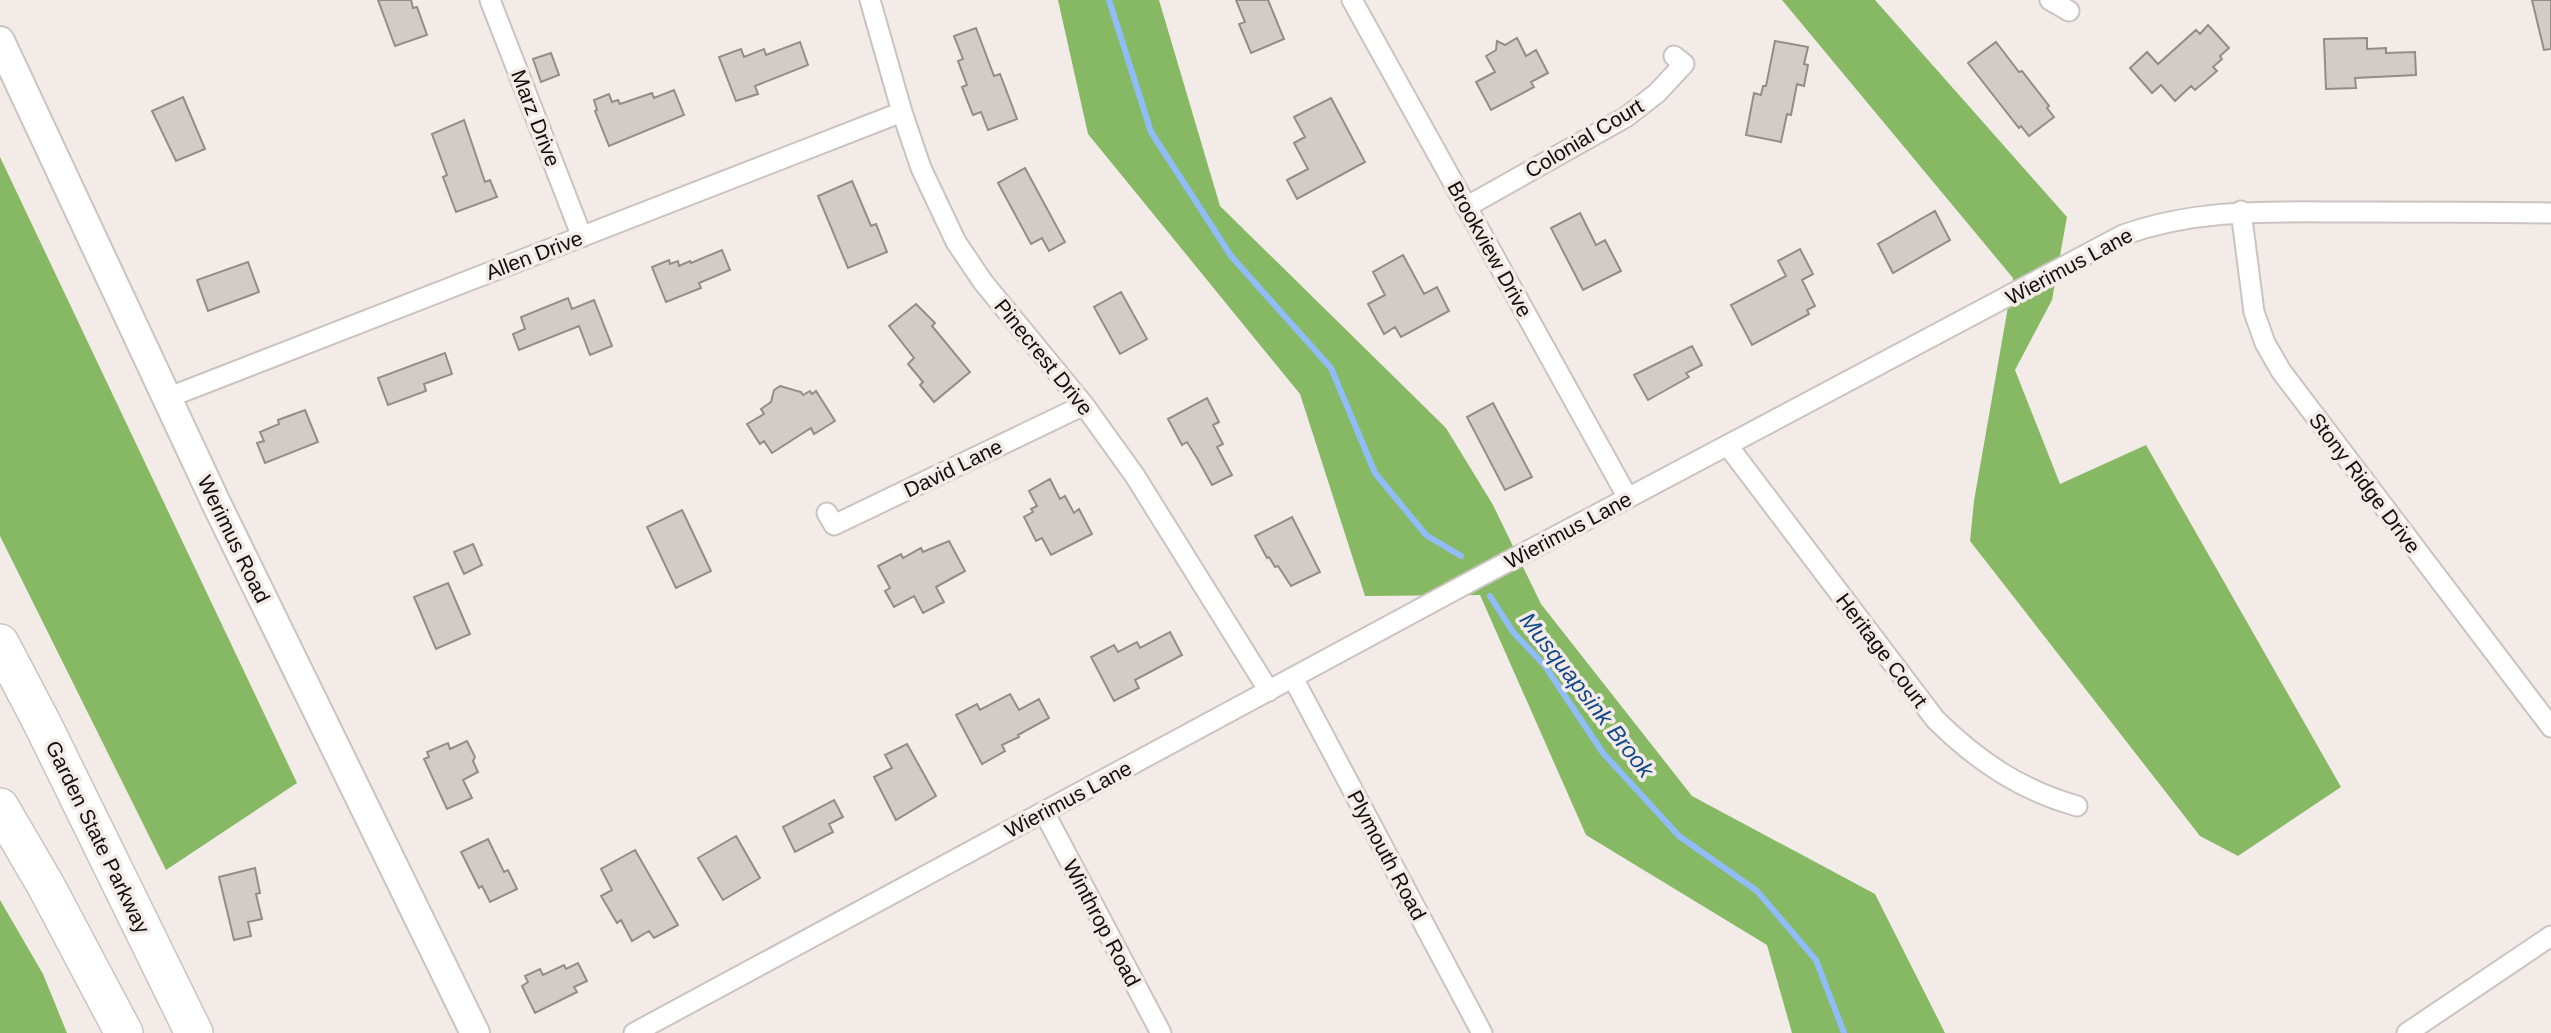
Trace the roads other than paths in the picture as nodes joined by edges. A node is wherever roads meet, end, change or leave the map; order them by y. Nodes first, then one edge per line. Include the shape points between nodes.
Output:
1 (491, 0) edge
2 (870, 0) edge
3 (1352, 0) edge
4 (2050, 0) edge
5 (2069, 10) dead end
6 (0, 41) edge
7 (1674, 56) dead end
8 (902, 113) junction
9 (1466, 207) junction
10 (2241, 211) junction
11 (2551, 213) edge
12 (582, 237) junction
13 (167, 398) junction
14 (1084, 405) junction
15 (1728, 446) junction
16 (1628, 498) junction
17 (827, 513) dead end
18 (0, 643) edge
19 (1293, 678) junction
20 (1269, 691) junction
21 (2551, 727) edge
22 (2077, 806) dead end
23 (0, 807) edge
24 (1044, 812) junction
25 (2551, 936) edge
26 (1156, 1031) edge
27 (124, 1033) edge
28 (194, 1033) edge
29 (475, 1033) edge
30 (634, 1033) edge
31 (1482, 1033) edge
32 (2407, 1033) edge

1 - 12 street, Marz Drive
2 - 8 street, Pinecrest Drive
3 - 9 street, Brookview Drive
4 - 5 street
6 - 13 main road, Werimus Road
7 - 9 street, Colonial Court via 1684,64 1626,117
8 - 12 street, Allen Drive
8 - 14 street, Pinecrest Drive via 930,189 956,242
9 - 16 street, Brookview Drive
10 - 11 street, Wierimus Lane
10 - 15 street, Wierimus Lane via 2182,218 2123,235
10 - 21 street, Stony Ridge Drive via 2254,312 2281,371
12 - 13 street, Allen Drive
13 - 29 main road, Werimus Road
14 - 17 street, David Lane via 834,525
14 - 20 street, Pinecrest Drive via 1135,476
15 - 16 street, Wierimus Lane
15 - 22 street, Heritage Court via 1935,719 1993,770
16 - 19 street, Wierimus Lane
18 - 28 highway, Garden State Parkway
19 - 20 street, Wierimus Lane
19 - 31 street, Plymouth Road
20 - 24 street, Wierimus Lane
23 - 27 highway
24 - 26 street, Winthrop Road
24 - 30 street, Wierimus Lane
25 - 32 street

